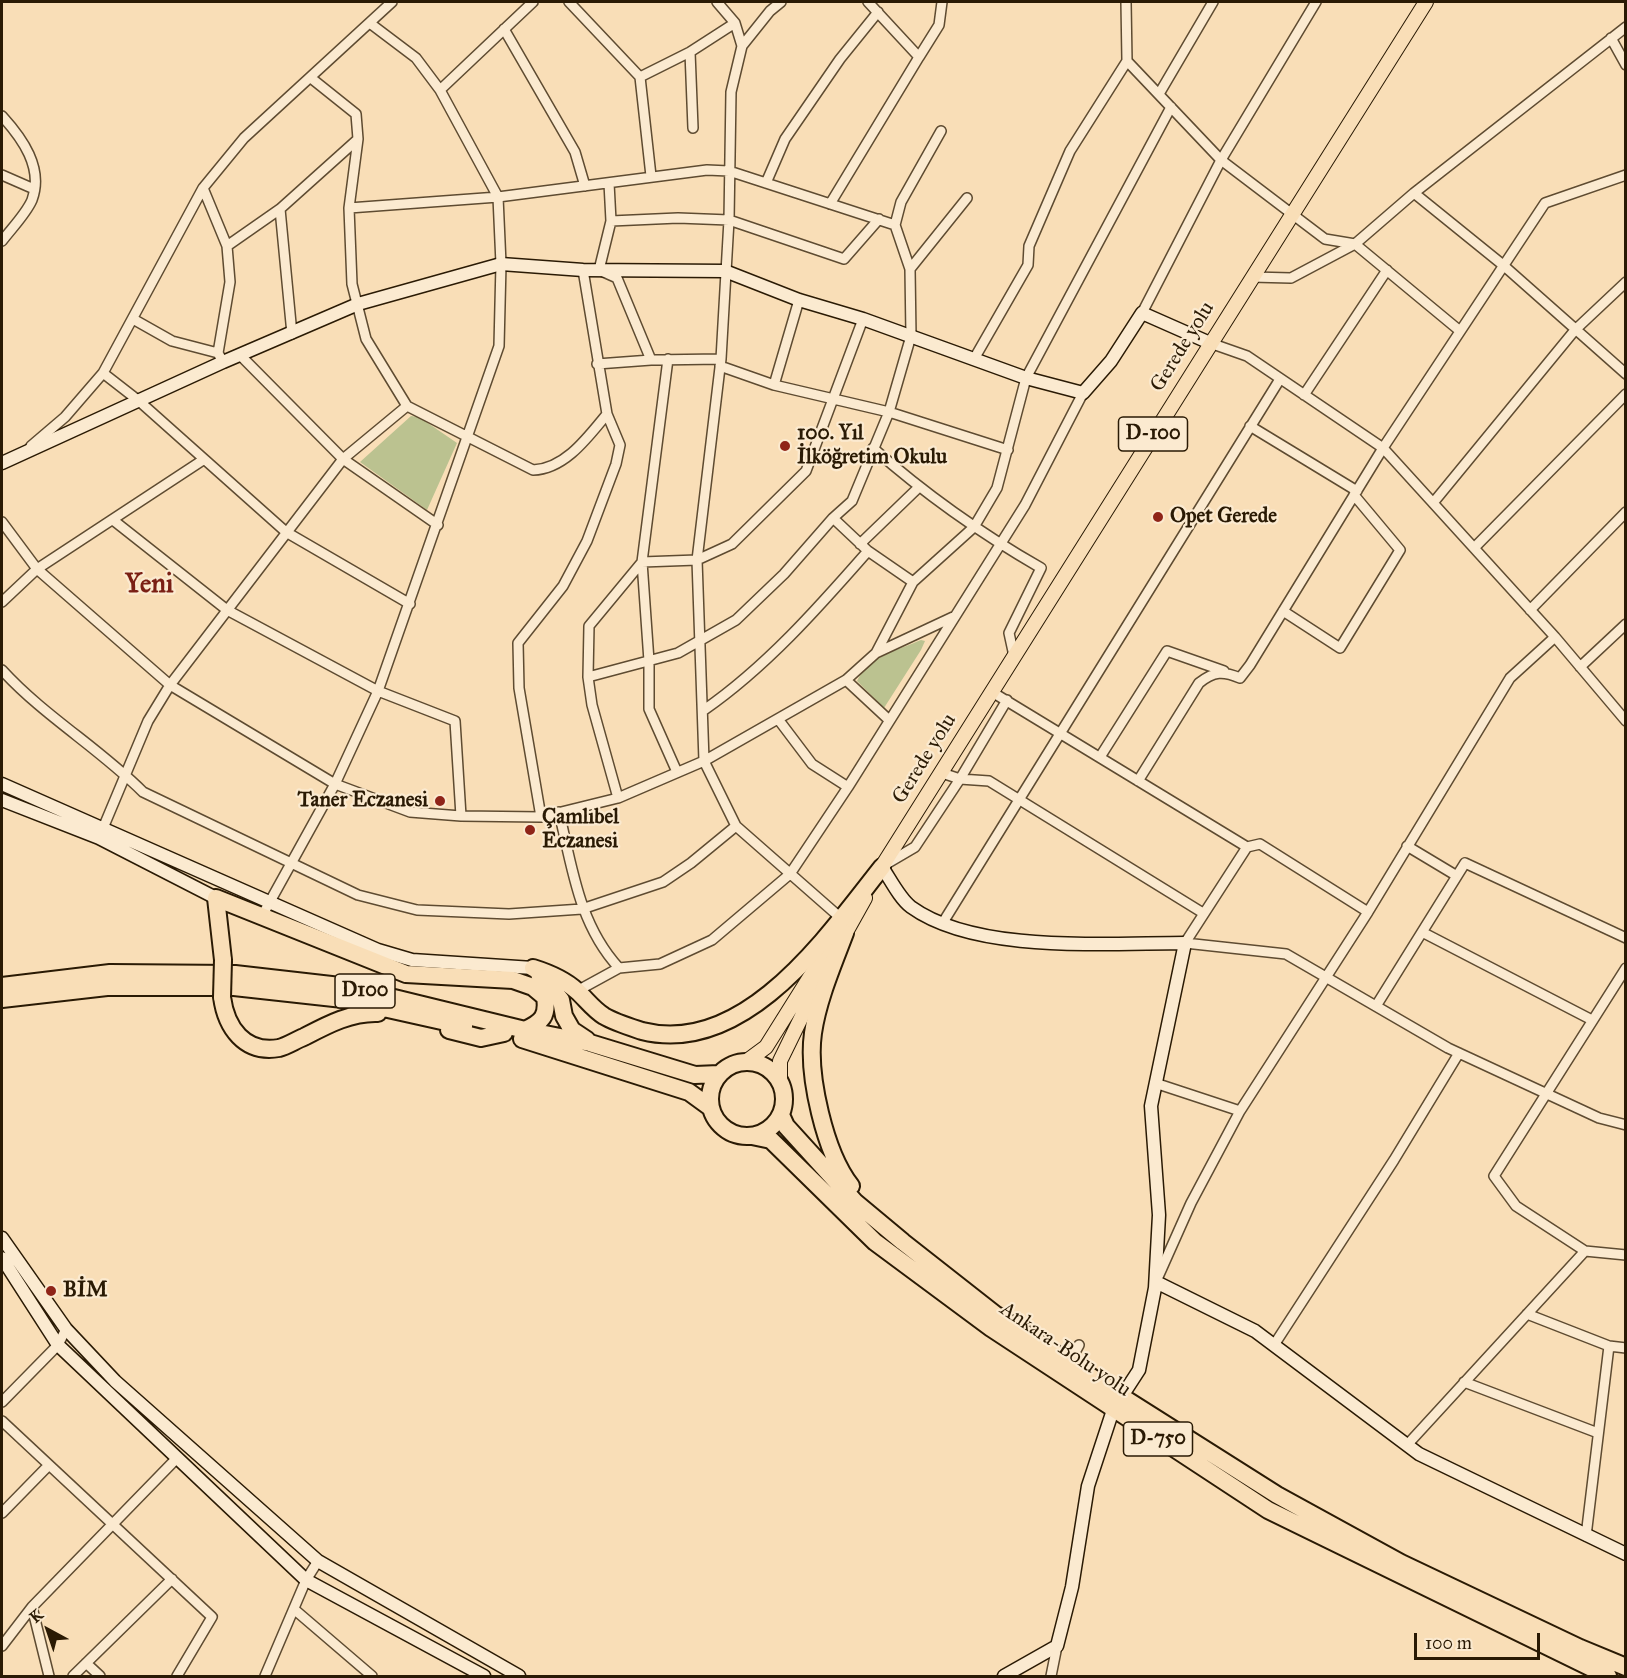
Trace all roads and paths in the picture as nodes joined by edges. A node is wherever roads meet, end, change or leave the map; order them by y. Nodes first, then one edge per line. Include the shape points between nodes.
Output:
1 (392, 2) edge
2 (533, 2) edge
3 (569, 2) edge
4 (717, 2) edge
5 (781, 2) edge
6 (868, 2) edge
7 (942, 2) edge
8 (1126, 2) edge
9 (1213, 2) edge
10 (1316, 2) edge
11 (1426, 2) edge
12 (878, 12) junction
13 (735, 23) junction
14 (371, 24) junction
15 (1626, 27) edge
16 (504, 29) junction
17 (1611, 38) junction
18 (742, 46) junction
19 (690, 52) junction
20 (919, 57) junction
21 (1127, 61) junction
22 (1626, 65) edge
23 (640, 76) junction
24 (310, 78) junction
25 (440, 90) junction
26 (1159, 94) junction
27 (1171, 107) junction
28 (2, 116) edge
29 (693, 128) dead end
30 (941, 131) dead end
31 (358, 139) junction
32 (1221, 160) junction
33 (729, 171) junction
34 (2, 175) edge
35 (1626, 175) edge
36 (651, 176) junction
37 (609, 183) junction
38 (766, 183) junction
39 (585, 186) junction
40 (203, 188) junction
41 (34, 189) junction
42 (1414, 193) junction
43 (498, 197) junction
44 (967, 198) dead end
45 (830, 204) junction
46 (349, 208) junction
47 (280, 209) junction
48 (1292, 216) junction
49 (879, 219) junction
50 (729, 220) junction
51 (611, 221) junction
52 (895, 225) junction
53 (2, 241) edge
54 (1355, 244) junction
55 (227, 246) junction
56 (501, 264) junction
57 (1503, 265) junction
58 (910, 269) junction
59 (583, 270) junction
60 (599, 270) junction
61 (1388, 270) junction
62 (725, 271) junction
63 (1252, 277) junction
64 (1626, 282) edge
65 (799, 300) junction
66 (358, 304) junction
67 (1142, 313) junction
68 (863, 319) junction
69 (133, 320) junction
70 (1575, 330) junction
71 (1460, 331) junction
72 (292, 334) junction
73 (911, 336) junction
74 (1210, 343) junction
75 (240, 356) junction
76 (221, 357) junction
77 (668, 359) junction
78 (974, 359) junction
79 (651, 360) junction
80 (720, 362) junction
81 (597, 364) junction
82 (103, 374) junction
83 (1626, 374) edge
84 (1026, 378) junction
85 (1280, 378) junction
86 (774, 385) junction
87 (1083, 393) junction
88 (1626, 394) edge
89 (1304, 395) junction
90 (139, 401) junction
91 (834, 401) junction
92 (407, 406) junction
93 (889, 412) junction
94 (607, 414) junction
95 (1250, 426) junction
96 (469, 437) junction
97 (873, 448) junction
98 (1383, 448) junction
99 (1008, 450) junction
100 (22, 454) junction
101 (343, 459) junction
102 (203, 460) junction
103 (2, 463) edge
104 (918, 488) junction
105 (1355, 493) junction
106 (1433, 503) junction
107 (1626, 512) edge
108 (833, 518) junction
109 (113, 520) junction
110 (2, 522) edge
111 (438, 525) junction
112 (974, 527) junction
113 (286, 532) junction
114 (860, 544) junction
115 (1000, 544) junction
116 (1474, 548) junction
117 (868, 551) junction
118 (697, 560) junction
119 (642, 562) junction
120 (37, 569) junction
121 (913, 582) junction
122 (2, 602) edge
123 (410, 604) junction
124 (227, 610) junction
125 (1530, 610) junction
126 (1283, 611) junction
127 (953, 617) junction
128 (1626, 624) edge
129 (1555, 637) junction
130 (701, 642) junction
131 (876, 653) junction
132 (1014, 656) junction
133 (649, 662) junction
134 (1580, 667) junction
135 (2, 670) edge
136 (1224, 671) junction
137 (588, 677) junction
138 (846, 680) junction
139 (170, 685) junction
140 (378, 691) junction
141 (992, 692) junction
142 (1006, 700) junction
143 (704, 710) junction
144 (778, 719) junction
145 (889, 720) junction
146 (1626, 721) edge
147 (1060, 732) junction
148 (1100, 757) junction
149 (704, 762) junction
150 (677, 772) junction
151 (942, 773) junction
152 (126, 775) junction
153 (960, 779) junction
154 (1138, 780) junction
155 (2, 784) edge
156 (334, 784) junction
157 (848, 788) junction
158 (618, 798) junction
159 (1019, 799) junction
160 (2, 800) edge
161 (559, 812) junction
162 (461, 816) junction
163 (541, 817) junction
164 (736, 826) junction
165 (101, 833) junction
166 (1407, 846) junction
167 (1246, 847) junction
168 (291, 862) junction
169 (882, 867) junction
170 (790, 874) junction
171 (1457, 876) junction
172 (216, 898) junction
173 (266, 909) junction
174 (582, 909) junction
175 (1368, 912) junction
176 (1203, 913) junction
177 (845, 924) junction
178 (942, 924) junction
179 (1422, 932) junction
180 (1626, 938) edge
181 (1185, 943) junction
182 (533, 968) junction
183 (619, 968) junction
184 (1626, 968) edge
185 (1327, 977) junction
186 (2, 986) edge
187 (577, 991) junction
188 (2, 999) edge
189 (1376, 1006) junction
190 (1592, 1020) junction
191 (525, 1030) junction
192 (504, 1033) junction
193 (590, 1043) junction
194 (1459, 1053) junction
195 (747, 1061) junction
196 (719, 1074) junction
197 (780, 1080) junction
198 (1155, 1083) junction
199 (1545, 1093) junction
200 (711, 1107) junction
201 (1240, 1111) junction
202 (781, 1115) junction
203 (1626, 1125) edge
204 (752, 1136) junction
205 (877, 1220) junction
206 (2, 1238) edge
207 (1585, 1251) junction
208 (1626, 1255) edge
209 (2, 1258) edge
210 (1156, 1282) junction
211 (1527, 1314) junction
212 (66, 1329) junction
213 (58, 1345) junction
214 (1079, 1345) dead end
215 (1274, 1345) junction
216 (1608, 1346) junction
217 (1626, 1348) edge
218 (1069, 1363) junction
219 (1464, 1382) junction
220 (2, 1402) edge
221 (1118, 1404) junction
222 (2, 1421) edge
223 (1598, 1433) junction
224 (1407, 1445) junction
225 (177, 1458) junction
226 (49, 1465) junction
227 (2, 1514) edge
228 (113, 1524) junction
229 (1586, 1536) junction
230 (1626, 1554) edge
231 (318, 1561) junction
232 (172, 1579) junction
233 (306, 1580) junction
234 (32, 1607) junction
235 (295, 1610) junction
236 (2, 1646) edge
237 (1057, 1646) junction
238 (86, 1663) junction
239 (1626, 1667) edge
240 (49, 1677) edge
241 (73, 1677) edge
242 (100, 1677) edge
243 (177, 1677) edge
244 (265, 1677) edge
245 (372, 1677) edge
246 (484, 1677) edge
247 (519, 1677) edge
248 (1004, 1677) edge
249 (1051, 1677) edge
250 (1608, 1677) edge

1 - 14 street
2 - 16 street
3 - 23 street
4 - 13 street
5 - 18 street
6 - 12 street
7 - 20 street via 939,25
8 - 21 street
9 - 26 street
10 - 32 street
11 - 48 main road, Gerede yolu / D-100
12 - 20 street
12 - 38 street via 785,139
13 - 18 street
13 - 19 street
14 - 24 street
14 - 25 street via 416,57
15 - 17 street
16 - 25 street
16 - 39 street via 575,152
17 - 22 street
17 - 42 street
18 - 33 street via 731,92
19 - 23 street
19 - 29 street
20 - 45 street
21 - 26 street
21 - 78 street via 1070,151 1029,246 1028,265
23 - 36 street
24 - 31 street via 356,114
24 - 40 street via 243,138
25 - 43 street
26 - 27 street
27 - 32 street
27 - 84 street
28 - 41 street via 19,134 35,167
30 - 52 street via 901,202
31 - 46 street
31 - 47 street
32 - 48 street
32 - 67 street
33 - 36 street
33 - 38 street
33 - 50 street
34 - 41 street
35 - 57 street via 1545,202
36 - 37 street
37 - 39 street
37 - 51 street
38 - 45 street
39 - 43 street
40 - 55 street
40 - 69 street
41 - 53 street via 32,201
42 - 54 street
42 - 57 street
43 - 46 street
43 - 56 street
44 - 58 street
45 - 49 street
46 - 66 street via 352,284
47 - 55 street
47 - 72 street
48 - 54 street via 1325,239
48 - 63 main road, Gerede yolu / D-100
49 - 50 street via 844,259
49 - 52 street
50 - 51 street
50 - 62 street
51 - 60 street
52 - 58 street
54 - 61 street
54 - 63 street via 1291,278
55 - 76 street via 230,282
56 - 59 street
56 - 66 street
56 - 96 street via 499,346
57 - 70 street
57 - 71 street
58 - 73 street
59 - 60 street
59 - 81 street
60 - 62 street
60 - 79 street via 617,279
61 - 71 street
61 - 89 street
62 - 65 street
62 - 80 street
63 - 74 main road, Gerede yolu / D-100
64 - 70 street
65 - 68 street
65 - 86 street
66 - 72 street
66 - 92 street via 366,339
67 - 74 street
67 - 87 street via 1111,362
68 - 73 street
68 - 91 street
69 - 76 street via 172,340
69 - 82 street
70 - 83 street
70 - 106 street
71 - 98 street
72 - 75 street
73 - 78 street
73 - 93 street
74 - 85 street via 1247,356
74 - 132 main road, Gerede yolu / D-100
75 - 76 street
75 - 101 street
76 - 90 street
77 - 79 street
77 - 80 street
77 - 119 street
78 - 84 street
79 - 81 street
80 - 86 street
80 - 118 street
81 - 94 street
82 - 90 street
82 - 100 street via 65,417
84 - 87 street
84 - 99 street
85 - 89 street
85 - 95 street
86 - 91 street
87 - 115 street via 1025,505
88 - 116 street
89 - 98 street
90 - 100 street
90 - 102 street
91 - 93 street
91 - 118 street via 806,471 732,544
92 - 96 street
92 - 101 street
93 - 97 street
93 - 99 street
94 - 96 street via 585,441 545,469 533,470
94 - 163 street via 620,445 587,541 563,586 518,643 519,688
95 - 105 street
95 - 147 street
96 - 111 street
97 - 104 street
97 - 108 street via 852,501
98 - 105 street
98 - 106 street
99 - 112 street via 997,488
100 - 103 street
101 - 111 street
101 - 113 street
102 - 109 street
102 - 113 street
104 - 112 street
104 - 114 street
105 - 126 street
105 - 126 street via 1400,550 1394,560 1340,648
106 - 116 street
107 - 125 street
108 - 114 street
108 - 130 street via 752,605
109 - 120 street
109 - 124 street
110 - 120 street
111 - 123 street
112 - 115 street
112 - 121 street
113 - 123 street
113 - 124 street
114 - 117 street
115 - 127 street
115 - 132 street via 1041,568 1009,633
116 - 125 street
117 - 121 street
117 - 143 street via 813,614 724,697
118 - 119 street
118 - 130 street
119 - 133 street
119 - 137 street via 589,626
120 - 122 street
120 - 139 street
121 - 131 street
123 - 140 street
124 - 139 street
124 - 140 street
125 - 129 street
126 - 136 street via 1239,678
127 - 131 street
127 - 145 street
128 - 134 street
129 - 134 street
129 - 166 street via 1510,678
130 - 133 street
130 - 143 street
131 - 138 street
132 - 141 main road, Gerede yolu / D-100
133 - 137 street
133 - 150 street via 649,709
134 - 146 street
135 - 152 street via 24,694
136 - 148 street via 1167,651
136 - 154 street via 1199,683
137 - 158 street via 591,705
138 - 144 street
138 - 145 street
139 - 152 street via 148,721
139 - 156 street
140 - 156 street
140 - 162 street via 455,721
141 - 142 street
141 - 151 main road, Gerede yolu / D-100
142 - 147 street
142 - 153 street
143 - 149 street
144 - 149 street
144 - 157 street via 812,764
145 - 157 street
147 - 148 street
147 - 159 street
148 - 154 street
149 - 150 street
149 - 164 street
150 - 158 street
151 - 153 street
151 - 169 main road, Gerede yolu / D-100
152 - 165 street
152 - 168 street via 143,792
153 - 159 street via 989,781
153 - 169 street via 915,847
154 - 167 street
155 - 165 street
156 - 162 street via 410,812
156 - 168 street
157 - 170 street
158 - 161 street
159 - 176 street
159 - 178 street
160 - 165 street
161 - 163 street
161 - 174 street
162 - 163 street
164 - 170 street
164 - 174 street via 663,882
165 - 172 street
165 - 173 street
166 - 171 street
166 - 175 street
167 - 175 street via 1260,844
167 - 176 street
168 - 173 street
168 - 174 street via 358,895 417,910 509,914
169 - 177 highway
169 - 178 street via 910,906
170 - 177 street
170 - 183 street via 712,940 660,964
171 - 179 street
171 - 180 street via 1465,863
172 - 173 highway
172 - 192 highway, bridge via 223,960 222,997 225,1015 238,1037 262,1048 280,1048 364,1012 481,1038
173 - 182 street via 412,960
173 - 191 highway via 406,974 513,980 533,987 545,997 547,1010 542,1022
174 - 183 street via 602,951
175 - 185 street
176 - 181 street
177 - 187 highway via 774,991 750,1008 683,1034 643,1031 604,1016
177 - 195 main road, D100 via 766,1047
177 - 197 main road via 780,1061
177 - 205 highway via 813,1034 814,1086 825,1133 842,1174
178 - 181 street via 1022,943
179 - 189 street
179 - 190 street
181 - 185 street via 1287,954
181 - 198 street
182 - 187 highway
182 - 193 highway via 561,1000 572,1030
183 - 187 street
184 - 190 street
185 - 189 street
185 - 201 street
186 - 191 highway, D100 via 110,973 235,974 349,987
188 - 192 highway, D100 via 107,987 234,987 343,999
189 - 194 street
190 - 199 street
191 - 193 highway, D100
192 - 200 highway, D100 via 689,1092
193 - 196 highway, D100 via 695,1075
194 - 199 street
194 - 215 street
195 - 196 highway, D100
195 - 197 highway via 766,1066
196 - 200 highway via 713,1084
197 - 202 highway via 784,1092
198 - 201 street
198 - 210 street via 1151,1106 1159,1215
199 - 203 street via 1599,1118
199 - 207 street via 1494,1176 1516,1206
200 - 204 highway, D100 via 715,1118 731,1132
201 - 210 street via 1191,1203
202 - 204 highway via 764,1132
202 - 205 highway, Ankara-Bolu yolu via 816,1162
204 - 221 highway, Ankara-Bolu yolu / D-750 via 771,1140 875,1242 991,1328
205 - 218 highway, Ankara-Bolu yolu via 996,1315
206 - 212 street
207 - 208 street
207 - 211 street
209 - 213 street
210 - 215 street via 1255,1331
210 - 221 street via 1139,1370
211 - 216 street
211 - 219 street
212 - 213 street
212 - 231 street via 115,1381
213 - 220 street
213 - 225 street
214 - 218 street
215 - 224 street
216 - 217 street
216 - 223 street
218 - 221 highway, Ankara-Bolu yolu
219 - 223 street
219 - 224 street
221 - 237 street via 1088,1486 1072,1587
221 - 239 highway, Ankara-Bolu yolu via 1401,1563
221 - 250 highway, Ankara-Bolu yolu / D-750 via 1268,1510
222 - 226 street
223 - 229 street
224 - 229 street
225 - 228 street
225 - 233 street
226 - 227 street
226 - 228 street
228 - 232 street
228 - 234 street
229 - 230 street
231 - 233 street
231 - 247 street
232 - 238 street
232 - 243 street via 212,1617
233 - 235 street
233 - 246 street
234 - 236 street
234 - 240 street
235 - 244 street
235 - 245 street
237 - 248 street
237 - 249 street
238 - 241 street
238 - 242 street

